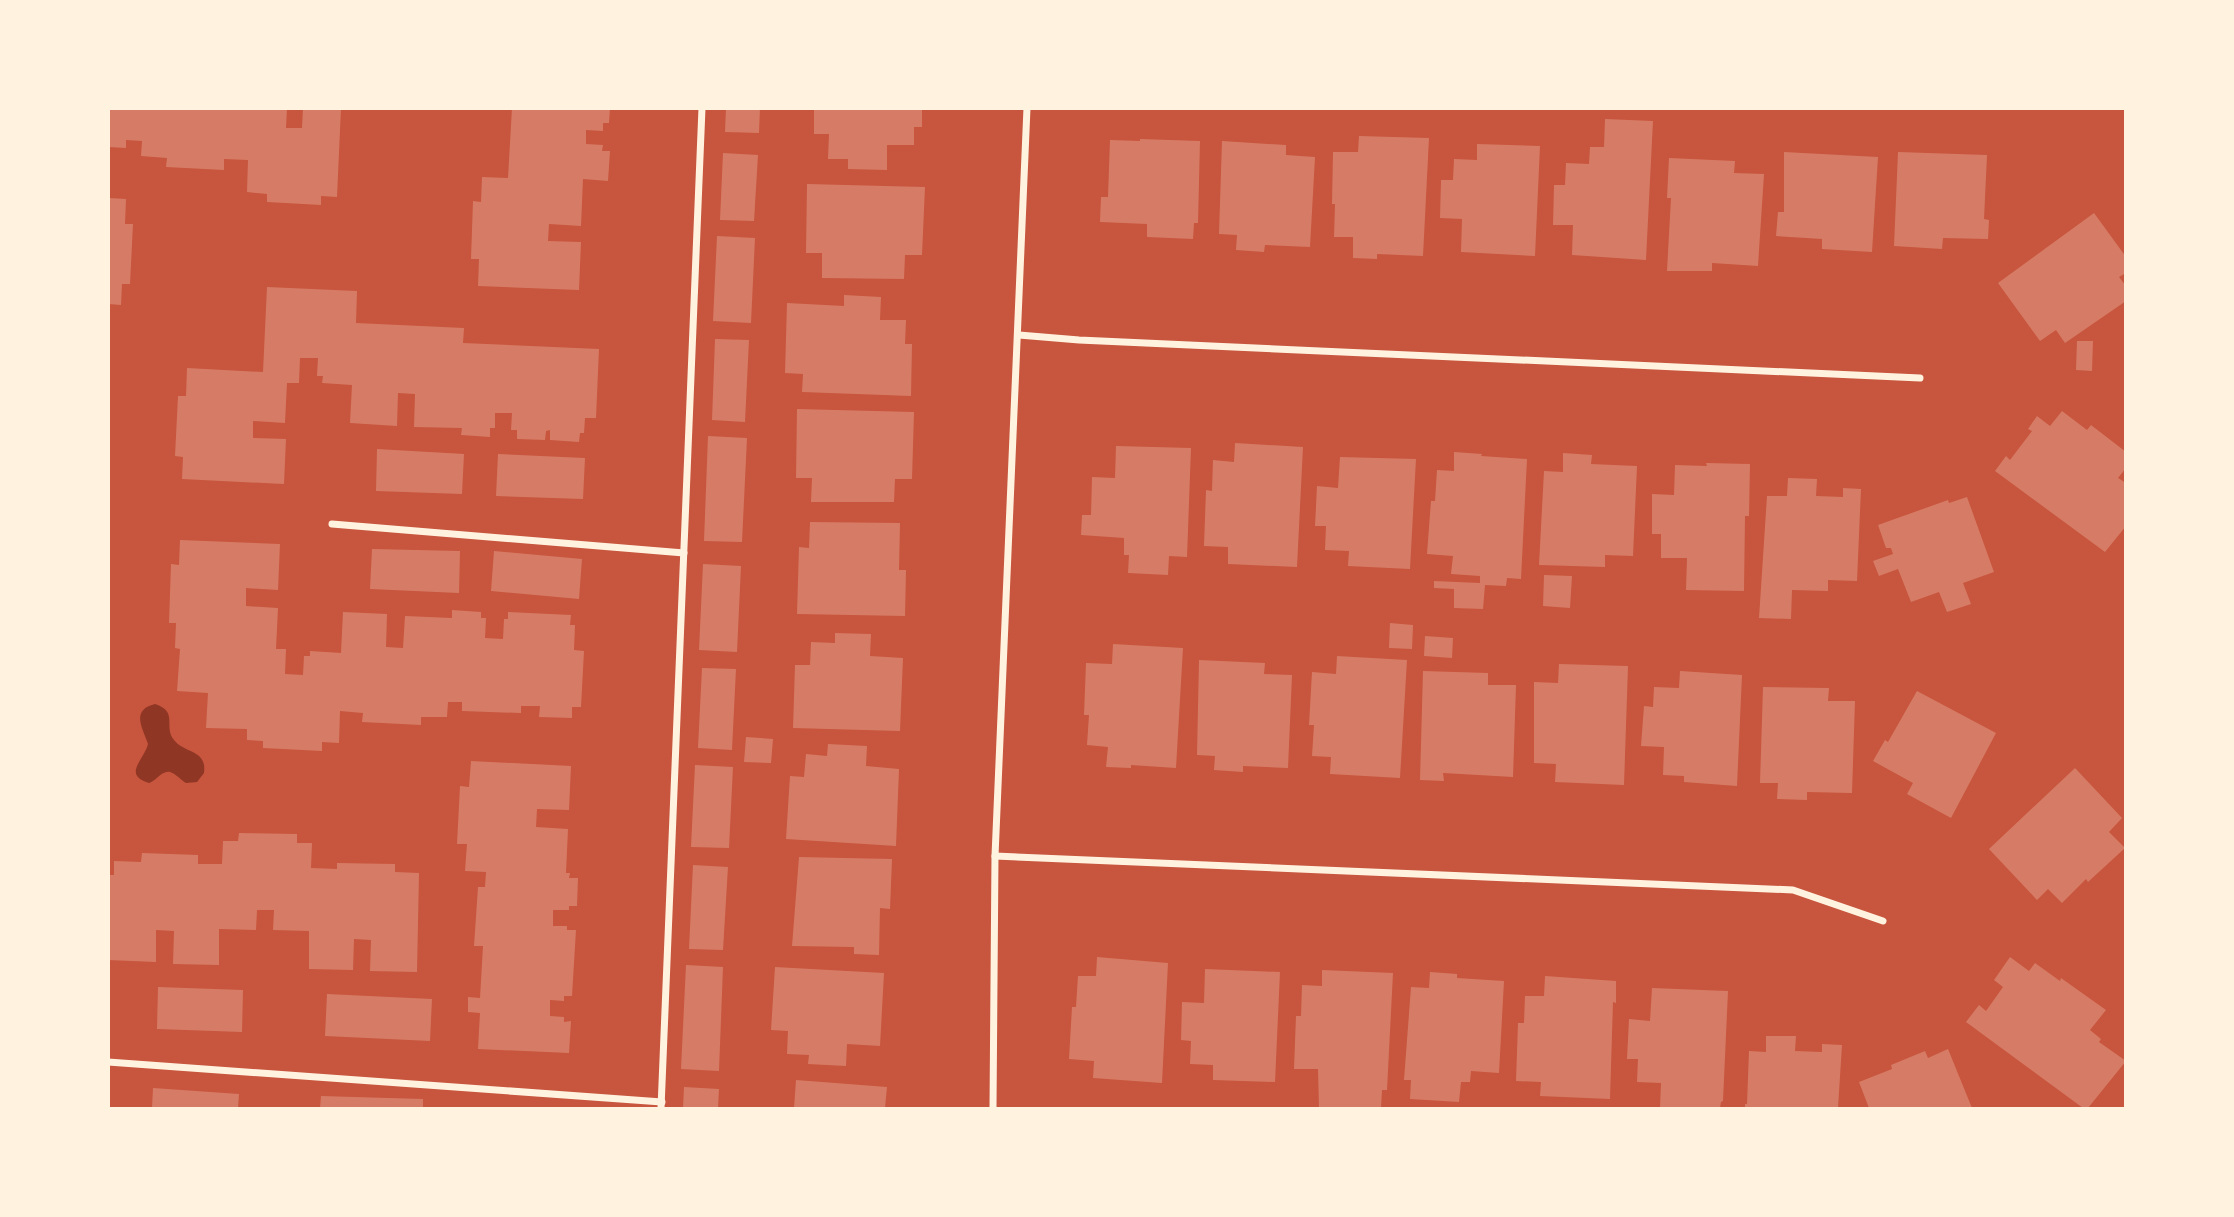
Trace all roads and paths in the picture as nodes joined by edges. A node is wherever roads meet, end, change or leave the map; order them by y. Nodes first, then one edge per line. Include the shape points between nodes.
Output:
1 (702, 108) edge
2 (1027, 108) edge
3 (1019, 335) junction
4 (1920, 378) dead end
5 (332, 524) dead end
6 (684, 553) junction
7 (995, 856) junction
8 (1883, 921) dead end
9 (108, 1062) edge
10 (661, 1105) edge
11 (993, 1108) edge

1 - 6 street
2 - 3 street
3 - 4 street
3 - 7 street
5 - 6 street
6 - 10 street
7 - 8 street via 1793,891
7 - 11 street
9 - 10 street

